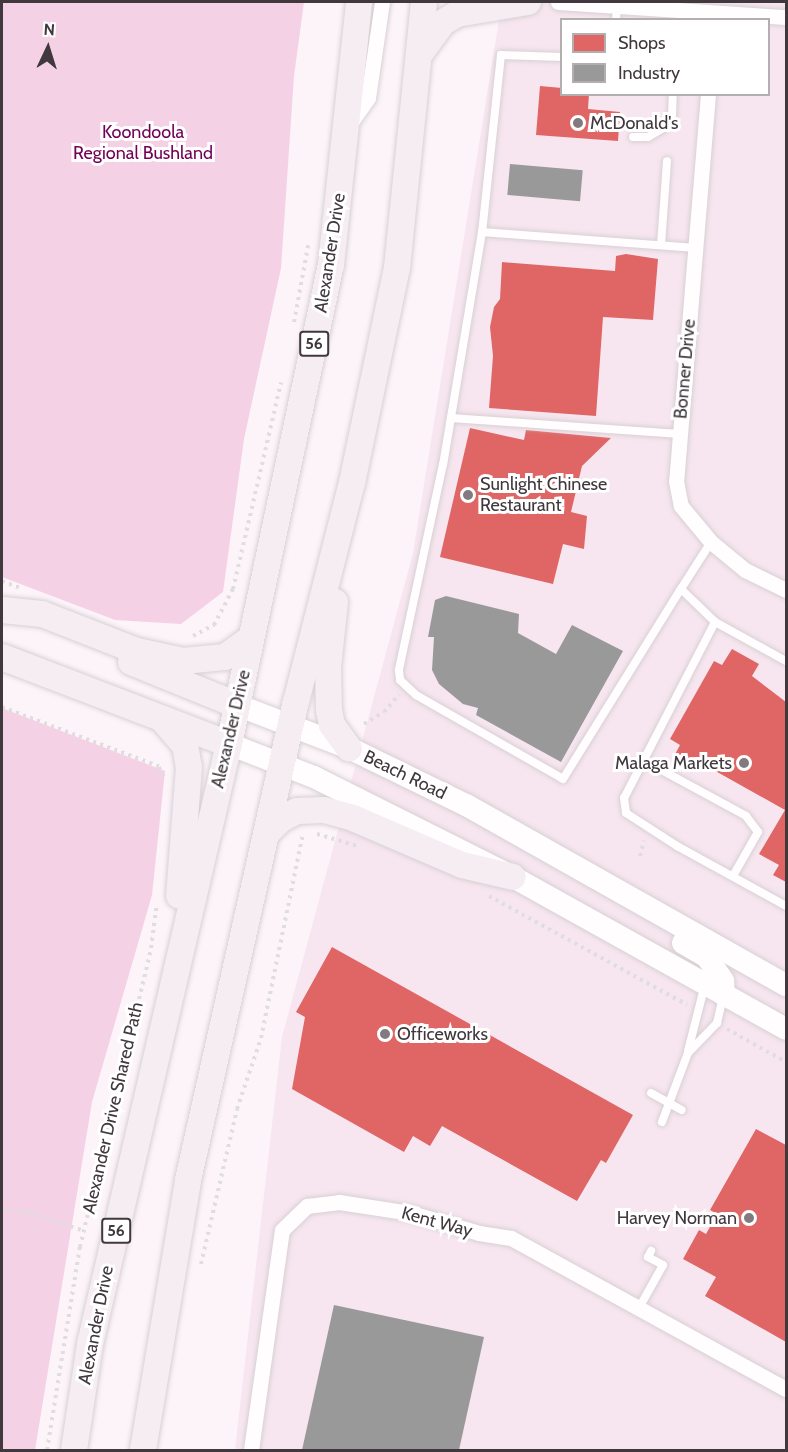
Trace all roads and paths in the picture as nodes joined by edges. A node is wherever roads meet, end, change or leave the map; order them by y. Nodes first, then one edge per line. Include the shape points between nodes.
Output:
1 (359, 2) edge
2 (382, 2) edge
3 (424, 2) edge
4 (528, 2) edge
5 (558, 2) edge
6 (616, 12) edge
7 (714, 15) edge
8 (786, 17) edge
9 (422, 51) junction
10 (560, 57) edge
11 (673, 96) edge
12 (708, 96) edge
13 (348, 127) junction
14 (633, 137) dead end
15 (667, 161) dead end
16 (310, 232) dead end
17 (482, 232) junction
18 (661, 245) junction
19 (695, 248) junction
20 (292, 331) dead end
21 (282, 380) dead end
22 (451, 418) junction
23 (679, 434) junction
24 (352, 483) junction
25 (711, 542) junction
26 (2, 581) edge
27 (23, 589) dead end
28 (681, 589) junction
29 (786, 590) edge
30 (2, 611) edge
31 (715, 622) junction
32 (186, 638) dead end
33 (251, 638) junction
34 (2, 657) edge
35 (786, 661) edge
36 (407, 687) junction
37 (237, 705) junction
38 (2, 707) edge
39 (162, 719) junction
40 (364, 724) dead end
41 (292, 726) junction
42 (229, 744) junction
43 (349, 748) junction
44 (643, 760) junction
45 (284, 766) junction
46 (166, 784) dead end
47 (267, 833) junction
48 (362, 848) dead end
49 (641, 849) dead end
50 (640, 856) dead end
51 (733, 876) junction
52 (513, 877) junction
53 (159, 892) dead end
54 (482, 892) dead end
55 (645, 906) junction
56 (786, 906) edge
57 (786, 985) edge
58 (715, 989) junction
59 (697, 1011) junction
60 (166, 1013) junction
61 (719, 1021) junction
62 (786, 1029) edge
63 (688, 1053) junction
64 (786, 1062) edge
65 (651, 1093) dead end
66 (672, 1104) junction
67 (682, 1110) dead end
68 (662, 1122) dead end
69 (2, 1210) edge
70 (84, 1231) junction
71 (651, 1251) dead end
72 (201, 1264) dead end
73 (639, 1308) junction
74 (786, 1389) edge
75 (47, 1450) edge
76 (75, 1450) edge
77 (143, 1450) edge
78 (251, 1450) edge

1 - 13 main road, Alexander Drive / 56
2 - 13 street via 368,98
3 - 9 main road
4 - 9 main road via 457,14 442,23
5 - 6 street
6 - 7 street
7 - 8 street
9 - 24 main road via 397,268
10 - 17 lane via 501,55
11 - 14 lane via 672,117 663,128 648,136
12 - 19 street, Bonner Drive
13 - 33 main road, Alexander Drive / 56 via 331,265
15 - 18 lane
16 - 20 path
17 - 18 lane
17 - 22 lane
18 - 19 lane
19 - 23 street, Bonner Drive
21 - 32 path via 233,589 214,625
22 - 23 lane
22 - 36 lane via 399,670 400,680
23 - 25 street, Bonner Drive via 676,481 681,506
24 - 41 main road
24 - 43 main road via 351,542 336,601 328,667 332,725
25 - 28 lane
25 - 29 street, Bonner Drive via 745,570
26 - 27 path
28 - 31 lane
28 - 36 lane via 563,779
30 - 33 main road via 42,614 137,651 183,661 225,657
30 - 37 main road, Beach Road
31 - 35 lane
31 - 44 lane
33 - 37 main road, Alexander Drive / 56
34 - 39 main road
36 - 40 path via 384,712
37 - 41 main road, Beach Road
37 - 42 main road, Alexander Drive / 56
38 - 46 path via 159,767
39 - 42 main road
39 - 60 main road via 185,745 189,767 186,837
41 - 43 main road, Beach Road
41 - 45 main road
42 - 45 main road
42 - 60 main road, Alexander Drive / 56
43 - 55 main road, Beach Road via 468,806
44 - 51 lane via 624,798 626,813
44 - 51 lane via 746,816 758,832
45 - 47 main road
45 - 52 main road
47 - 52 main road via 297,811 324,810 353,818 462,865
47 - 77 main road via 188,1180
48 - 72 path via 304,830 261,1038 237,1109
49 - 50 path
51 - 56 lane
52 - 58 main road
53 - 70 path, Alexander Drive Shared Path via 151,948
54 - 59 path
55 - 57 main road, Beach Road
55 - 58 main road via 653,926 707,957 723,981
58 - 59 lane
58 - 61 lane
58 - 62 main road
59 - 63 lane
60 - 76 main road, Alexander Drive / 56 via 90,1344
61 - 63 lane
61 - 64 path
63 - 66 lane
65 - 66 lane
66 - 67 lane
66 - 68 lane
69 - 70 path via 28,1212
70 - 75 path, Alexander Drive Shared Path
71 - 73 lane via 648,1257 663,1265
73 - 74 street, Kent Way
73 - 78 street, Kent Way via 511,1238 411,1213 339,1202 307,1206 282,1230

